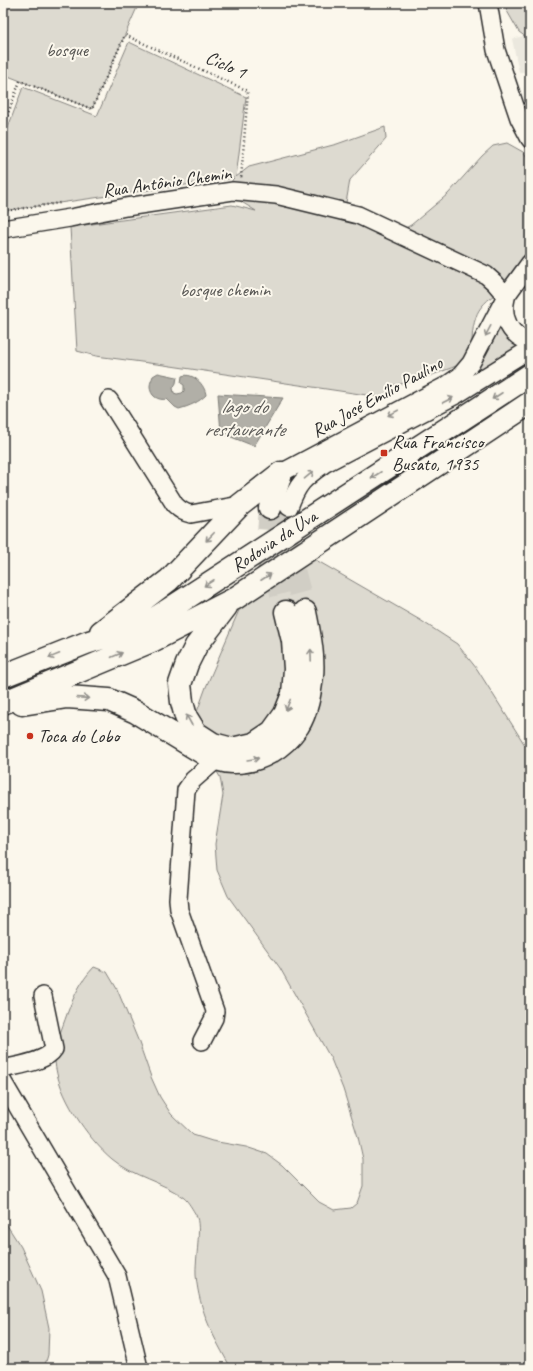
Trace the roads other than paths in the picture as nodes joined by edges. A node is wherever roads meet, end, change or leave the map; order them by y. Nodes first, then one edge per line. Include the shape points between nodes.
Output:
1 (488, 3) edge
2 (530, 139) edge
3 (3, 228) edge
4 (530, 263) edge
5 (506, 296) junction
6 (530, 342) edge
7 (530, 350) edge
8 (530, 375) edge
9 (109, 400) dead end
10 (530, 403) edge
11 (281, 474) junction
12 (240, 505) junction
13 (280, 507) joint
14 (234, 599) junction
15 (86, 643) junction
16 (3, 676) edge
17 (3, 703) edge
18 (3, 706) edge
19 (217, 760) junction
20 (42, 996) dead end
21 (202, 1041) dead end
22 (3, 1069) edge
23 (3, 1082) edge
24 (139, 1368) edge

1 - 2 street via 496,50 519,118
3 - 5 street, Rua Antônio Chemin via 233,191 276,195 358,215 486,275
4 - 5 street, Rua José Emílio Paulino
5 - 6 street via 505,319 510,329 518,337
5 -> 11 street, Rua José Emílio Paulino via 471,363 460,376
13 -> 7 street, Rua José Emílio Paulino via 306,476 324,464 468,389
8 -> 15 main road, Rodovia da Uva via 157,617
9 - 12 street via 179,510 191,514
14 -> 10 main road, Rodovia da Uva
11 - 12 main road
11 - 13 main road
12 -> 15 main road via 169,580
17 -> 14 main road, Rodovia da Uva via 154,640
19 -> 14 main road via 232,762 259,759 280,746 298,725 307,704 312,675 311,643 296,612 293,694 285,714 272,732 254,744 232,749 213,744 196,733 186,717 180,684 196,646
15 -> 16 main road, Rodovia da Uva
18 -> 19 main road via 67,697 109,700 136,712
19 - 21 street via 193,780 186,790 178,899 179,910 215,1011
20 - 22 street via 54,1049 44,1058
23 - 24 street via 117,1276

